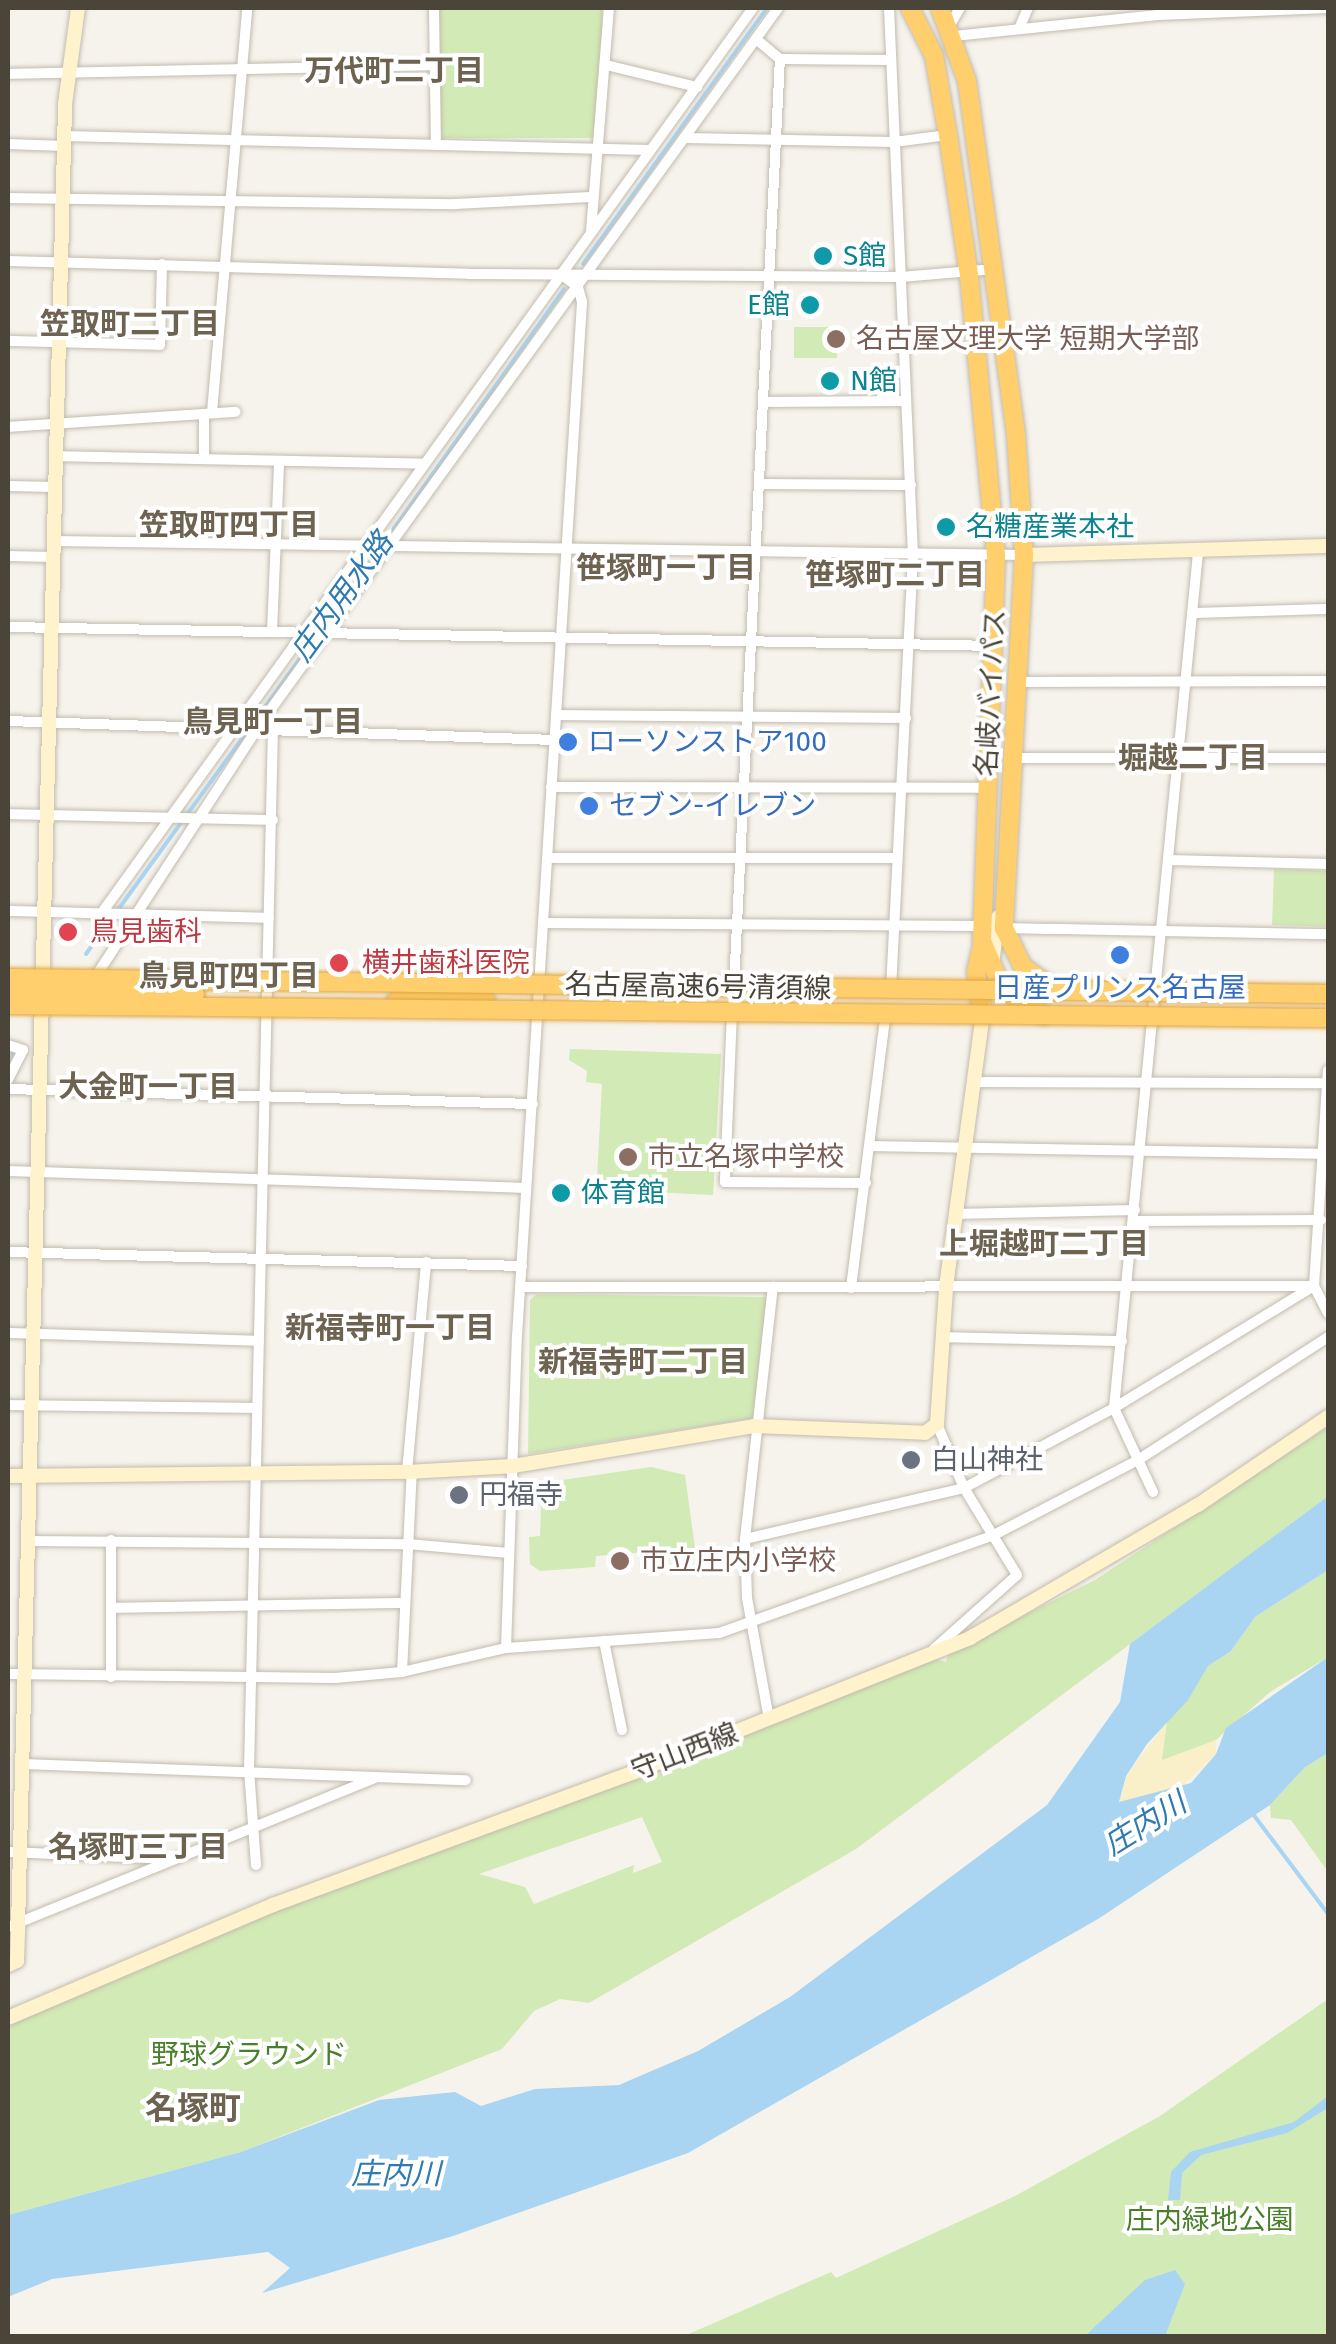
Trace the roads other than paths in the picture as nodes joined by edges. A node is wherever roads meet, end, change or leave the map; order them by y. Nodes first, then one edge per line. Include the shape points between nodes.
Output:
1 (78, 8) edge
2 (247, 8) edge
3 (434, 8) edge
4 (610, 8) edge
5 (753, 8) edge
6 (778, 8) edge
7 (889, 8) edge
8 (910, 8) edge
9 (940, 8) edge
10 (960, 8) edge
11 (1028, 8) edge
12 (1328, 8) edge
13 (1233, 10) edge
14 (1157, 11) edge
15 (1019, 29) junction
16 (952, 31) junction
17 (756, 39) junction
18 (780, 59) junction
19 (890, 60) junction
20 (606, 64) junction
21 (436, 65) junction
22 (241, 68) junction
23 (69, 73) junction
24 (8, 74) edge
25 (697, 87) junction
26 (948, 135) junction
27 (685, 138) junction
28 (777, 140) junction
29 (64, 141) junction
30 (235, 141) junction
31 (894, 142) junction
32 (436, 143) junction
33 (8, 144) edge
34 (594, 144) junction
35 (650, 150) junction
36 (590, 197) junction
37 (8, 198) edge
38 (62, 200) junction
39 (230, 204) junction
40 (591, 232) junction
41 (8, 261) edge
42 (61, 262) junction
43 (162, 264) junction
44 (225, 266) junction
45 (995, 269) junction
46 (588, 272) junction
47 (562, 274) junction
48 (969, 274) junction
49 (770, 275) junction
50 (901, 277) junction
51 (578, 287) junction
52 (8, 341) edge
53 (59, 342) junction
54 (906, 401) junction
55 (763, 402) junction
56 (236, 412) dead end
57 (208, 413) junction
58 (57, 423) junction
59 (8, 426) edge
60 (56, 456) junction
61 (204, 459) junction
62 (279, 462) junction
63 (424, 464) junction
64 (760, 484) junction
65 (911, 484) junction
66 (8, 486) edge
67 (55, 488) junction
68 (277, 546) junction
69 (1328, 546) edge
70 (364, 548) junction
71 (390, 548) junction
72 (54, 549) junction
73 (1198, 552) junction
74 (566, 553) junction
75 (754, 554) junction
76 (914, 555) junction
77 (8, 556) edge
78 (1024, 556) junction
79 (996, 557) junction
80 (1328, 609) edge
81 (1192, 612) junction
82 (8, 626) edge
83 (52, 628) junction
84 (272, 632) junction
85 (302, 633) junction
86 (326, 633) junction
87 (560, 641) junction
88 (750, 644) junction
89 (910, 646) junction
90 (994, 646) junction
91 (1186, 681) junction
92 (1328, 681) edge
93 (1020, 682) junction
94 (556, 715) junction
95 (747, 717) junction
96 (906, 718) junction
97 (8, 720) edge
98 (49, 722) junction
99 (231, 726) junction
100 (258, 727) junction
101 (274, 728) junction
102 (554, 740) junction
103 (1011, 758) junction
104 (1178, 758) junction
105 (1328, 758) edge
106 (742, 786) junction
107 (552, 787) junction
108 (901, 788) junction
109 (986, 788) junction
110 (8, 814) edge
111 (47, 815) junction
112 (166, 816) junction
113 (201, 819) junction
114 (273, 820) junction
115 (738, 856) junction
116 (1006, 857) junction
117 (546, 858) junction
118 (897, 858) junction
119 (1168, 860) junction
120 (1328, 864) edge
121 (8, 911) edge
122 (44, 913) junction
123 (101, 914) junction
124 (134, 914) junction
125 (269, 918) junction
126 (544, 923) junction
127 (734, 926) junction
128 (894, 928) junction
129 (1004, 928) junction
130 (1159, 928) junction
131 (982, 934) junction
132 (1328, 934) edge
133 (8, 979) edge
134 (94, 979) junction
135 (43, 980) junction
136 (268, 982) junction
137 (549, 984) junction
138 (734, 986) junction
139 (891, 987) junction
140 (954, 988) joint
141 (1056, 990) junction
142 (1152, 990) junction
143 (986, 991) junction
144 (8, 992) edge
145 (1328, 992) edge
146 (8, 1008) edge
147 (267, 1010) junction
148 (42, 1011) junction
149 (732, 1012) junction
150 (886, 1012) junction
151 (196, 1014) joint
152 (538, 1015) junction
153 (1065, 1016) junction
154 (1150, 1020) junction
155 (1328, 1020) edge
156 (8, 1046) edge
157 (1328, 1070) edge
158 (8, 1080) edge
159 (974, 1082) junction
160 (1148, 1083) junction
161 (1328, 1083) edge
162 (8, 1089) edge
163 (40, 1091) junction
164 (268, 1096) junction
165 (534, 1104) junction
166 (872, 1146) junction
167 (1141, 1150) junction
168 (964, 1152) junction
169 (1325, 1154) edge
170 (8, 1171) edge
171 (38, 1172) junction
172 (265, 1178) junction
173 (866, 1183) junction
174 (526, 1188) junction
175 (954, 1214) junction
176 (1134, 1215) junction
177 (1320, 1220) junction
178 (8, 1252) edge
179 (36, 1252) junction
180 (263, 1259) junction
181 (426, 1262) junction
182 (522, 1266) junction
183 (1128, 1286) junction
184 (1314, 1286) junction
185 (521, 1287) junction
186 (773, 1287) junction
187 (946, 1287) junction
188 (851, 1288) junction
189 (1328, 1314) edge
190 (8, 1333) edge
191 (34, 1334) junction
192 (942, 1337) junction
193 (1328, 1337) edge
194 (259, 1341) junction
195 (1122, 1341) junction
196 (8, 1404) edge
197 (32, 1405) junction
198 (257, 1408) junction
199 (1114, 1408) junction
200 (1328, 1417) edge
201 (936, 1424) junction
202 (754, 1426) junction
203 (1138, 1460) junction
204 (512, 1466) junction
205 (410, 1471) junction
206 (258, 1475) junction
207 (8, 1476) edge
208 (30, 1476) junction
209 (964, 1488) junction
210 (1152, 1492) dead end
211 (994, 1535) junction
212 (111, 1540) junction
213 (746, 1540) junction
214 (27, 1541) junction
215 (255, 1542) junction
216 (408, 1544) junction
217 (510, 1553) junction
218 (405, 1603) junction
219 (253, 1604) junction
220 (112, 1608) junction
221 (750, 1622) junction
222 (604, 1641) junction
223 (506, 1648) junction
224 (925, 1656) junction
225 (402, 1672) junction
226 (15, 1675) edge
227 (111, 1678) junction
228 (252, 1678) junction
229 (769, 1719) junction
230 (622, 1730) dead end
231 (21, 1764) junction
232 (249, 1770) junction
233 (380, 1776) junction
234 (466, 1780) dead end
235 (250, 1832) junction
236 (14, 1852) edge
237 (177, 1860) junction
238 (256, 1865) dead end
239 (13, 1927) edge
240 (8, 1965) edge
241 (8, 2018) edge

1 - 23 street
2 - 22 street
3 - 21 street
4 - 20 street
5 - 25 street
6 - 17 street
7 - 19 street
8 - 26 highway, 名岐バイパス via 934,56
9 - 16 highway, 名岐バイパス
10 - 16 street
11 - 15 street
12 - 13 street
13 - 14 street
14 - 15 street
15 - 16 street
16 - 45 highway, 名岐バイパス
17 - 18 street
17 - 27 street
18 - 19 street
18 - 28 street
19 - 31 street
20 - 25 street
20 - 34 street
21 - 22 street
21 - 32 street
22 - 23 street
22 - 30 street
23 - 24 street
23 - 29 street
25 - 35 street
26 - 31 street
26 - 48 highway, 名岐バイパス
27 - 28 street
27 - 46 street
28 - 31 street
28 - 49 street
29 - 30 street
29 - 33 street
29 - 38 street
30 - 32 street
30 - 39 street
31 - 50 street
32 - 34 street
34 - 35 street
34 - 36 street
35 - 40 street
36 - 39 street
36 - 40 street
37 - 38 street
38 - 39 street
38 - 42 street
39 - 44 street
40 - 47 street
41 - 42 street
42 - 43 street
42 - 53 street
43 - 44 street
43 - 53 street via 160,346
44 - 47 street
44 - 57 street
45 - 48 street
45 - 78 highway, 名岐バイパス
46 - 47 street
46 - 49 street
46 - 51 street
47 - 51 street
47 - 63 street
48 - 50 street
48 - 79 highway, 名岐バイパス
49 - 50 street
49 - 55 street
50 - 54 street
51 - 71 street
51 - 74 street
52 - 53 street
53 - 58 street
54 - 55 street
54 - 65 street
55 - 64 street
56 - 57 street
57 - 58 street
57 - 61 street
58 - 59 street
58 - 60 street
60 - 61 street
60 - 67 street
61 - 62 street
62 - 63 street
62 - 68 street
63 - 70 street
64 - 65 street
64 - 75 street
65 - 76 street
66 - 67 street
67 - 72 street
68 - 70 street
68 - 72 street
68 - 84 street
69 - 73 street
70 - 71 street
70 - 85 street
71 - 74 street
71 - 86 street
72 - 77 street
72 - 83 street
73 - 78 street
73 - 81 street
74 - 75 street
74 - 87 street
75 - 76 street
75 - 88 street
76 - 79 street
76 - 89 street
78 - 79 street
78 - 93 highway, 名岐バイパス
79 - 90 highway, 名岐バイパス
80 - 81 street
81 - 91 street
82 - 83 street
83 - 84 street
83 - 98 street
84 - 85 street
85 - 86 street
85 - 99 street
86 - 87 street
86 - 100 street
87 - 88 street
87 - 94 street
88 - 89 street
88 - 95 street
89 - 90 street
89 - 96 street
90 - 109 highway, 名岐バイパス
91 - 92 street
91 - 93 street
91 - 104 street
93 - 103 highway, 名岐バイパス
94 - 95 street
94 - 102 street
95 - 96 street
95 - 106 street
96 - 108 street
97 - 98 street
98 - 99 street
98 - 111 street
99 - 100 street
99 - 112 street
100 - 101 street
100 - 113 street
101 - 102 street
101 - 114 street
102 - 107 street
103 - 104 street
103 - 116 highway, 名岐バイパス
104 - 105 street
104 - 119 street
106 - 107 street
106 - 108 street
106 - 115 street
107 - 117 street
108 - 109 street
108 - 118 street
109 - 131 highway, 名岐バイパス
110 - 111 street
111 - 112 street
111 - 122 street
112 - 113 street
112 - 123 street
113 - 114 street
113 - 124 street
114 - 125 street
115 - 117 street
115 - 118 street
115 - 127 street
116 - 129 highway, 名岐バイパス
116 - 143 street
117 - 126 street
118 - 128 street
119 - 120 street
119 - 130 street
121 - 122 street
122 - 123 street
122 - 135 street
123 - 124 street
124 - 125 street
124 - 134 street
125 - 136 street
126 - 127 street
126 - 137 street
127 - 128 street
127 - 138 street
128 - 131 street
128 - 139 street
129 - 130 street
129 - 141 highway via 1023,967
130 - 132 street
130 - 142 street
131 - 143 highway, 名岐バイパス
133 - 134 highway, 名古屋高速6号清須線, bridge
133 - 135 street
134 - 135 street
134 - 136 street
134 - 137 highway, 名古屋高速6号清須線, bridge
135 - 148 street
136 - 137 street
136 - 147 street
137 - 138 street
137 - 144 highway, bridge via 259,995
137 - 145 highway, 名古屋高速6号清須線, bridge
137 - 152 street
138 - 139 street
139 - 140 street
140 - 143 highway
141 - 142 highway
141 - 143 highway
142 - 145 highway
142 - 154 street
143 - 150 street via 952,1012
143 - 153 street
143 - 153 highway
143 - 159 street
146 - 148 street
146 - 153 highway, 名古屋高速6号清須線, bridge
147 - 151 highway
147 - 152 street
147 - 153 highway, bridge via 486,1000 804,998
147 - 164 street
148 - 151 street
148 - 163 street
149 - 150 street
149 - 152 street
149 - 173 street via 725,1182
150 - 166 street
152 - 165 street
153 - 154 highway
153 - 155 highway, 名古屋高速6号清須線, bridge
154 - 155 highway
154 - 160 street
156 - 158 street via 23,1050
157 - 161 street
159 - 160 street
159 - 168 street
160 - 161 street
160 - 167 street
161 - 169 street
162 - 163 street
163 - 164 street
163 - 171 street
164 - 165 street
164 - 172 street
165 - 174 street
166 - 168 street
166 - 173 street
167 - 168 street
167 - 169 street
167 - 176 street
168 - 175 street
169 - 177 street
170 - 171 street
171 - 172 street
171 - 179 street
172 - 174 street
172 - 180 street
173 - 188 street
174 - 182 street
175 - 176 street
175 - 187 street
176 - 177 street
176 - 183 street
177 - 184 street
178 - 179 street
179 - 180 street
179 - 191 street
180 - 181 street
180 - 194 street
181 - 182 street
181 - 205 street
182 - 185 street
183 - 184 street
183 - 187 street
183 - 195 street
184 - 189 street
184 - 199 street
185 - 186 street
185 - 204 street
186 - 188 street
186 - 202 street
187 - 188 street
187 - 192 street
190 - 191 street
191 - 194 street
191 - 197 street
192 - 195 street
192 - 201 street
193 - 203 street
194 - 198 street
195 - 199 street
196 - 197 street
197 - 198 street
197 - 208 street
198 - 206 street
199 - 203 street
199 - 209 street
200 - 224 street, 守山西線 via 1065,1587
201 - 202 street via 910,1436
201 - 209 street
202 - 204 street
202 - 213 street
203 - 210 street
203 - 211 street
204 - 205 street
204 - 217 street
205 - 206 street
205 - 216 street
206 - 208 street
206 - 215 street
207 - 208 street
208 - 214 street
209 - 211 street
209 - 213 street
211 - 221 street
211 - 224 street via 1017,1575
212 - 214 street
212 - 215 street
212 - 220 street
213 - 221 street
214 - 226 street
215 - 216 street
215 - 219 street
216 - 217 street
216 - 218 street
217 - 223 street
218 - 219 street
218 - 225 street
219 - 220 street
219 - 228 street
220 - 227 street
221 - 222 street via 719,1633
221 - 229 street
222 - 223 street
222 - 230 street
223 - 225 street
224 - 229 street, 守山西線
225 - 228 street
226 - 227 street
226 - 231 street
227 - 228 street
228 - 232 street
229 - 241 street, 守山西線 via 272,1904
231 - 232 street
231 - 236 street
232 - 233 street
232 - 235 street
233 - 234 street
233 - 235 street
235 - 237 street
235 - 238 street
236 - 237 street
236 - 239 street
237 - 239 street
239 - 240 street via 17,1961

